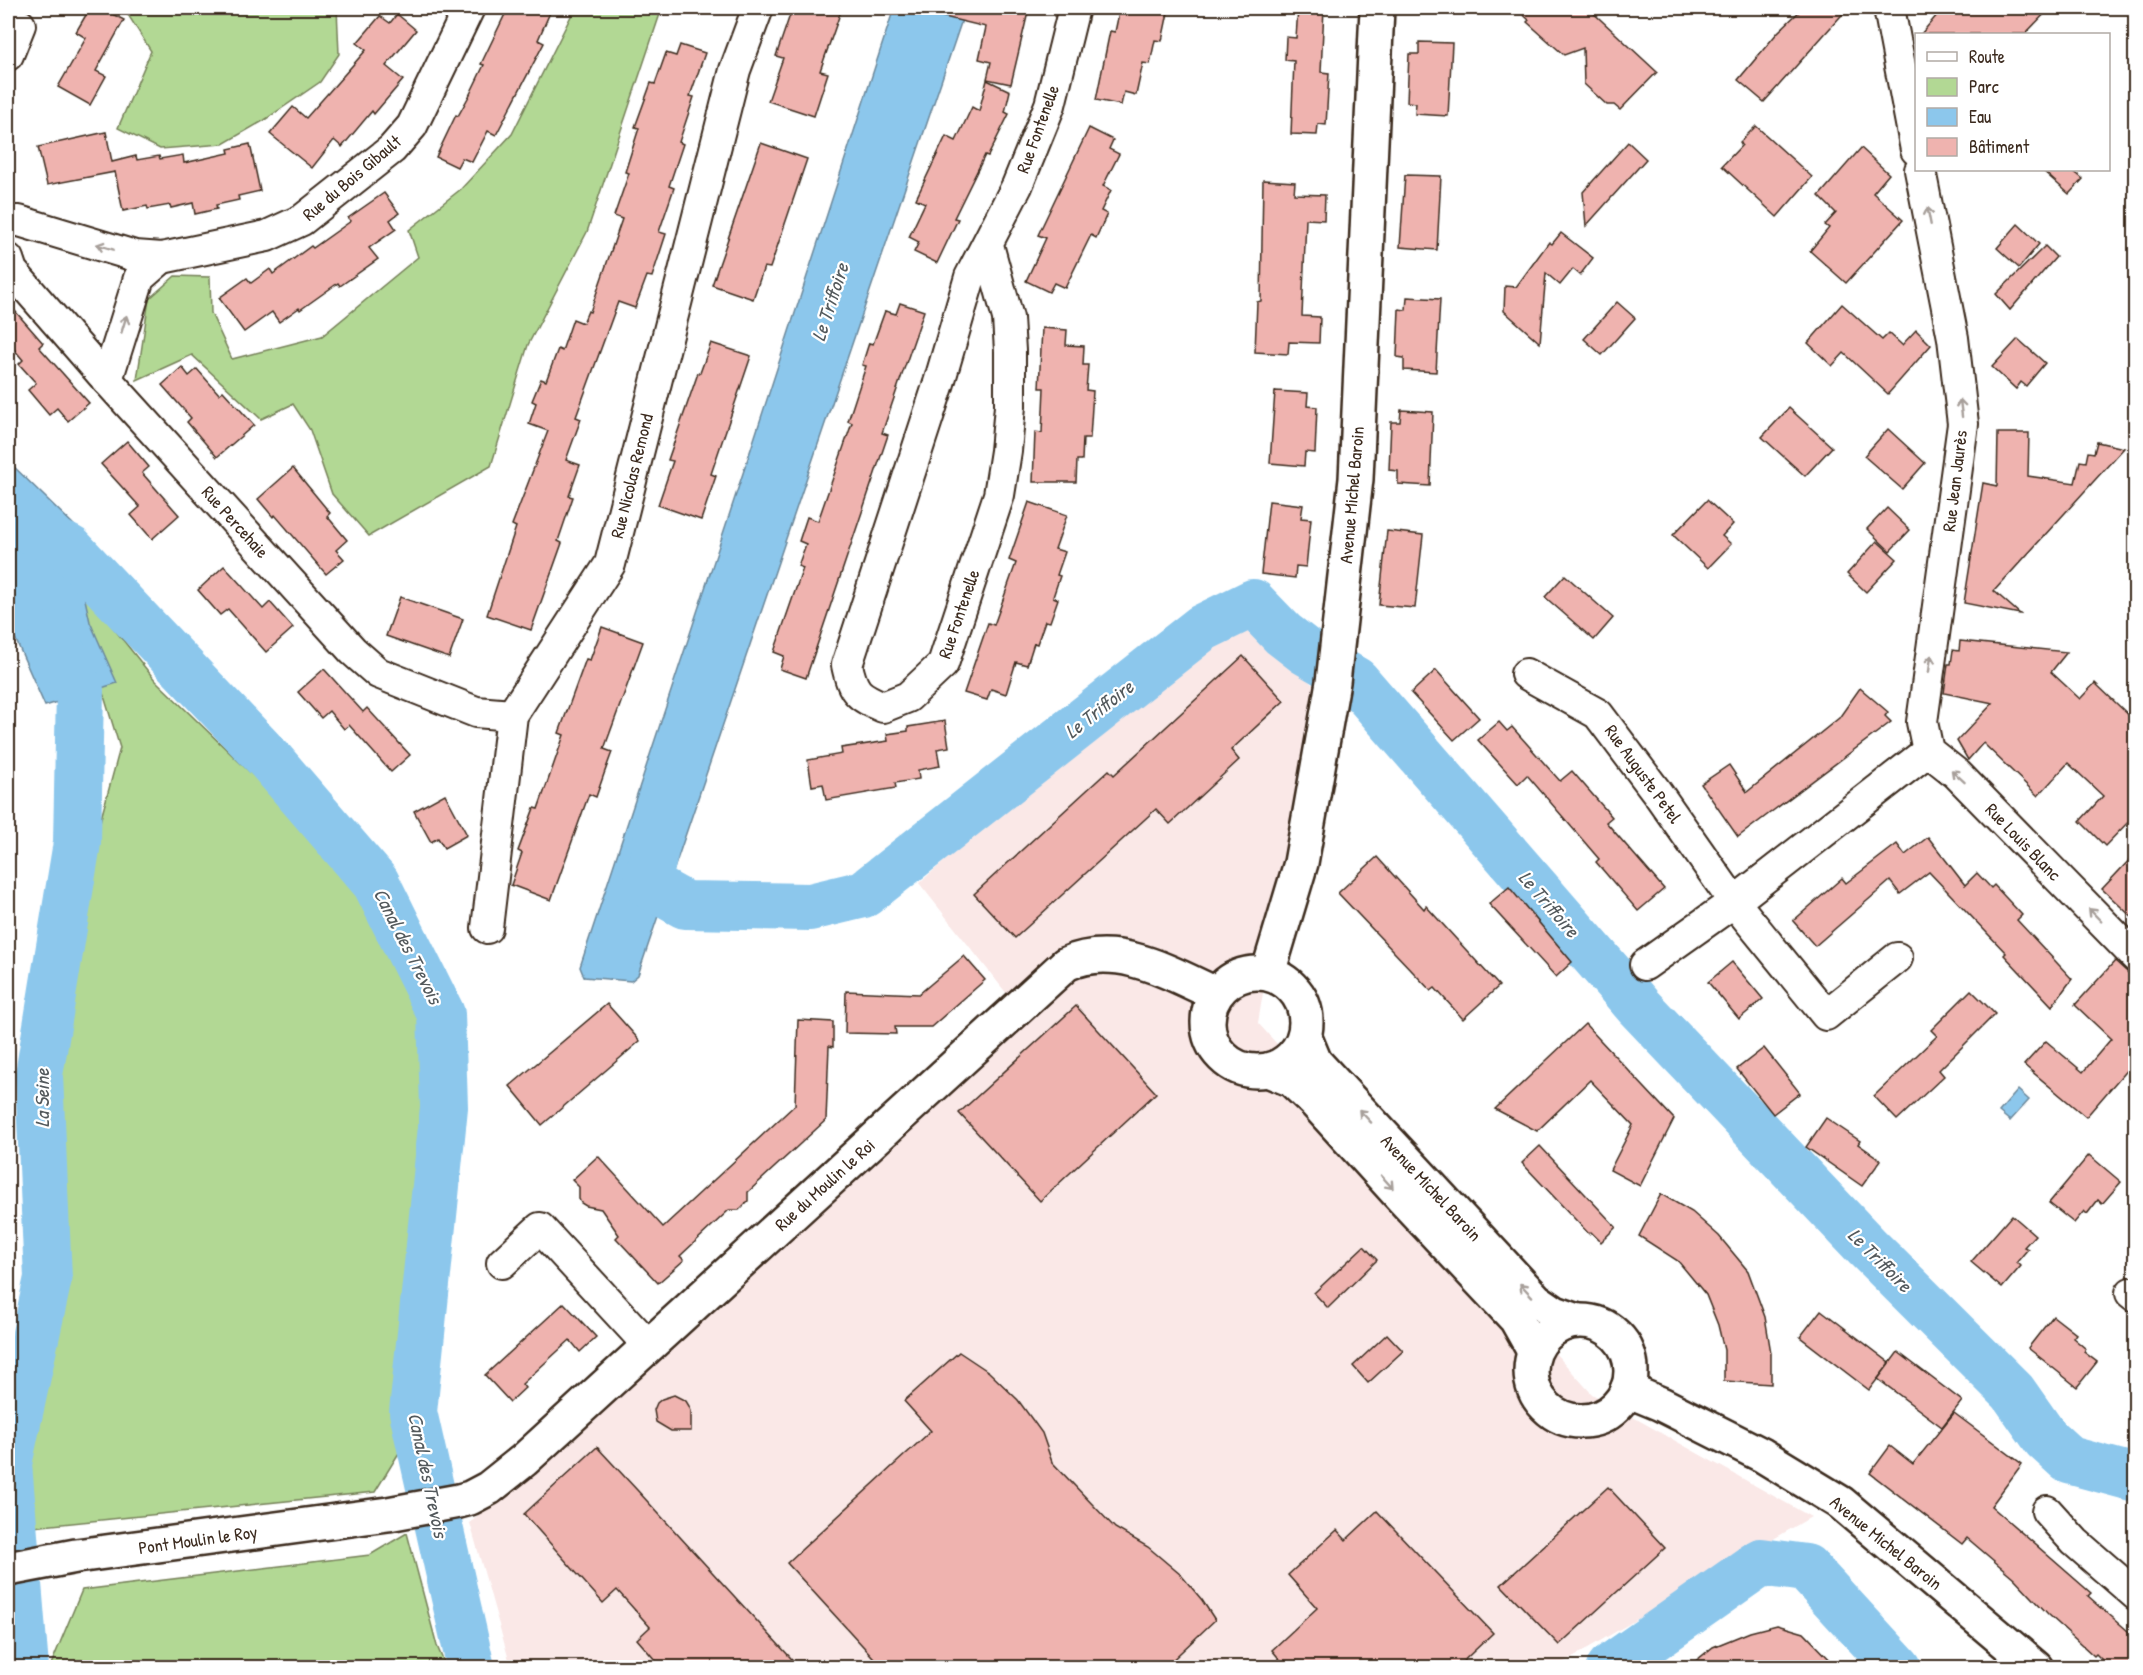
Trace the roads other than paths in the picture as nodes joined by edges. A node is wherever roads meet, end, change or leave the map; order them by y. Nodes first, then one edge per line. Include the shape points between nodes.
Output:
1 (469, 8) edge
2 (758, 8) edge
3 (1074, 8) edge
4 (1377, 8) edge
5 (1889, 8) edge
6 (20, 25) dead end
7 (8, 55) edge
8 (1915, 140) edge
9 (1920, 171) edge
10 (8, 221) edge
11 (988, 244) junction
12 (162, 258) junction
13 (8, 259) edge
14 (107, 380) junction
15 (1526, 674) dead end
16 (512, 715) junction
17 (1928, 751) junction
18 (1734, 902) junction
19 (487, 928) dead end
20 (2136, 957) edge
21 (1897, 958) dead end
22 (1645, 965) dead end
23 (1268, 974) junction
24 (1216, 994) junction
25 (1305, 1038) junction
26 (1270, 1071) junction
27 (502, 1263) dead end
28 (1575, 1320) junction
29 (649, 1346) junction
30 (1534, 1351) junction
31 (1627, 1390) junction
32 (459, 1502) joint
33 (2047, 1510) dead end
34 (8, 1569) edge
35 (2136, 1595) edge
36 (2036, 1668) edge

1 - 12 street, Rue du Bois Gibault via 412,126 392,148 302,220 267,236
2 - 16 street, Rue Nicolas Remond via 735,70 610,564
3 - 11 street, Rue Fontenelle via 1050,105
4 - 23 street, Avenue Michel Baroin via 1356,479 1338,642 1301,863
5 - 8 street
6 - 7 street
17 -> 9 street, Rue Jean Jaurès via 1922,722 1963,424 1953,338
12 -> 10 street, Rue du Bois Gibault via 135,256
11 - 11 street, Rue Fontenelle via 970,277 847,665 850,682 861,697 883,707 908,697 943,664 999,495 1010,406 1010,351 1008,318
14 -> 12 street, Rue du Bois Gibault via 139,278
13 - 14 street, Rue Percehaie via 12,271
14 - 16 street, Rue Percehaie via 353,651 378,673 476,712
15 - 18 street, Rue Auguste Petel via 1598,714
16 - 19 street, Rue Nicolas Remond
17 - 18 street
20 -> 17 street, Rue Louis Blanc via 1957,774
18 - 21 street, Rue Auguste Petel via 1826,1015
18 - 22 street
23 - 24 street via 1247,974 1228,982
23 - 25 street via 1283,980 1299,994 1307,1018
24 - 26 street via 1210,1006 1208,1028 1213,1045 1226,1061 1242,1070
24 - 29 street, Rue du Moulin le Roi via 1123,957 1102,955 1066,964
25 - 26 street via 1298,1052
28 -> 25 street, Avenue Michel Baroin via 1536,1300 1315,1062
26 -> 30 street, Avenue Michel Baroin via 1292,1080 1316,1102 1516,1319
27 - 29 street via 540,1228
28 - 30 street via 1544,1336
28 - 31 street via 1607,1327 1621,1340 1629,1356 1631,1376
29 - 32 street, Rue du Moulin le Roi via 524,1460 489,1488
30 - 31 street via 1530,1368 1537,1396 1560,1417 1593,1419 1610,1412
31 - 36 street, Avenue Michel Baroin via 1762,1455 1841,1503
32 - 34 street, Pont Moulin le Roy
33 - 35 street via 2075,1542

